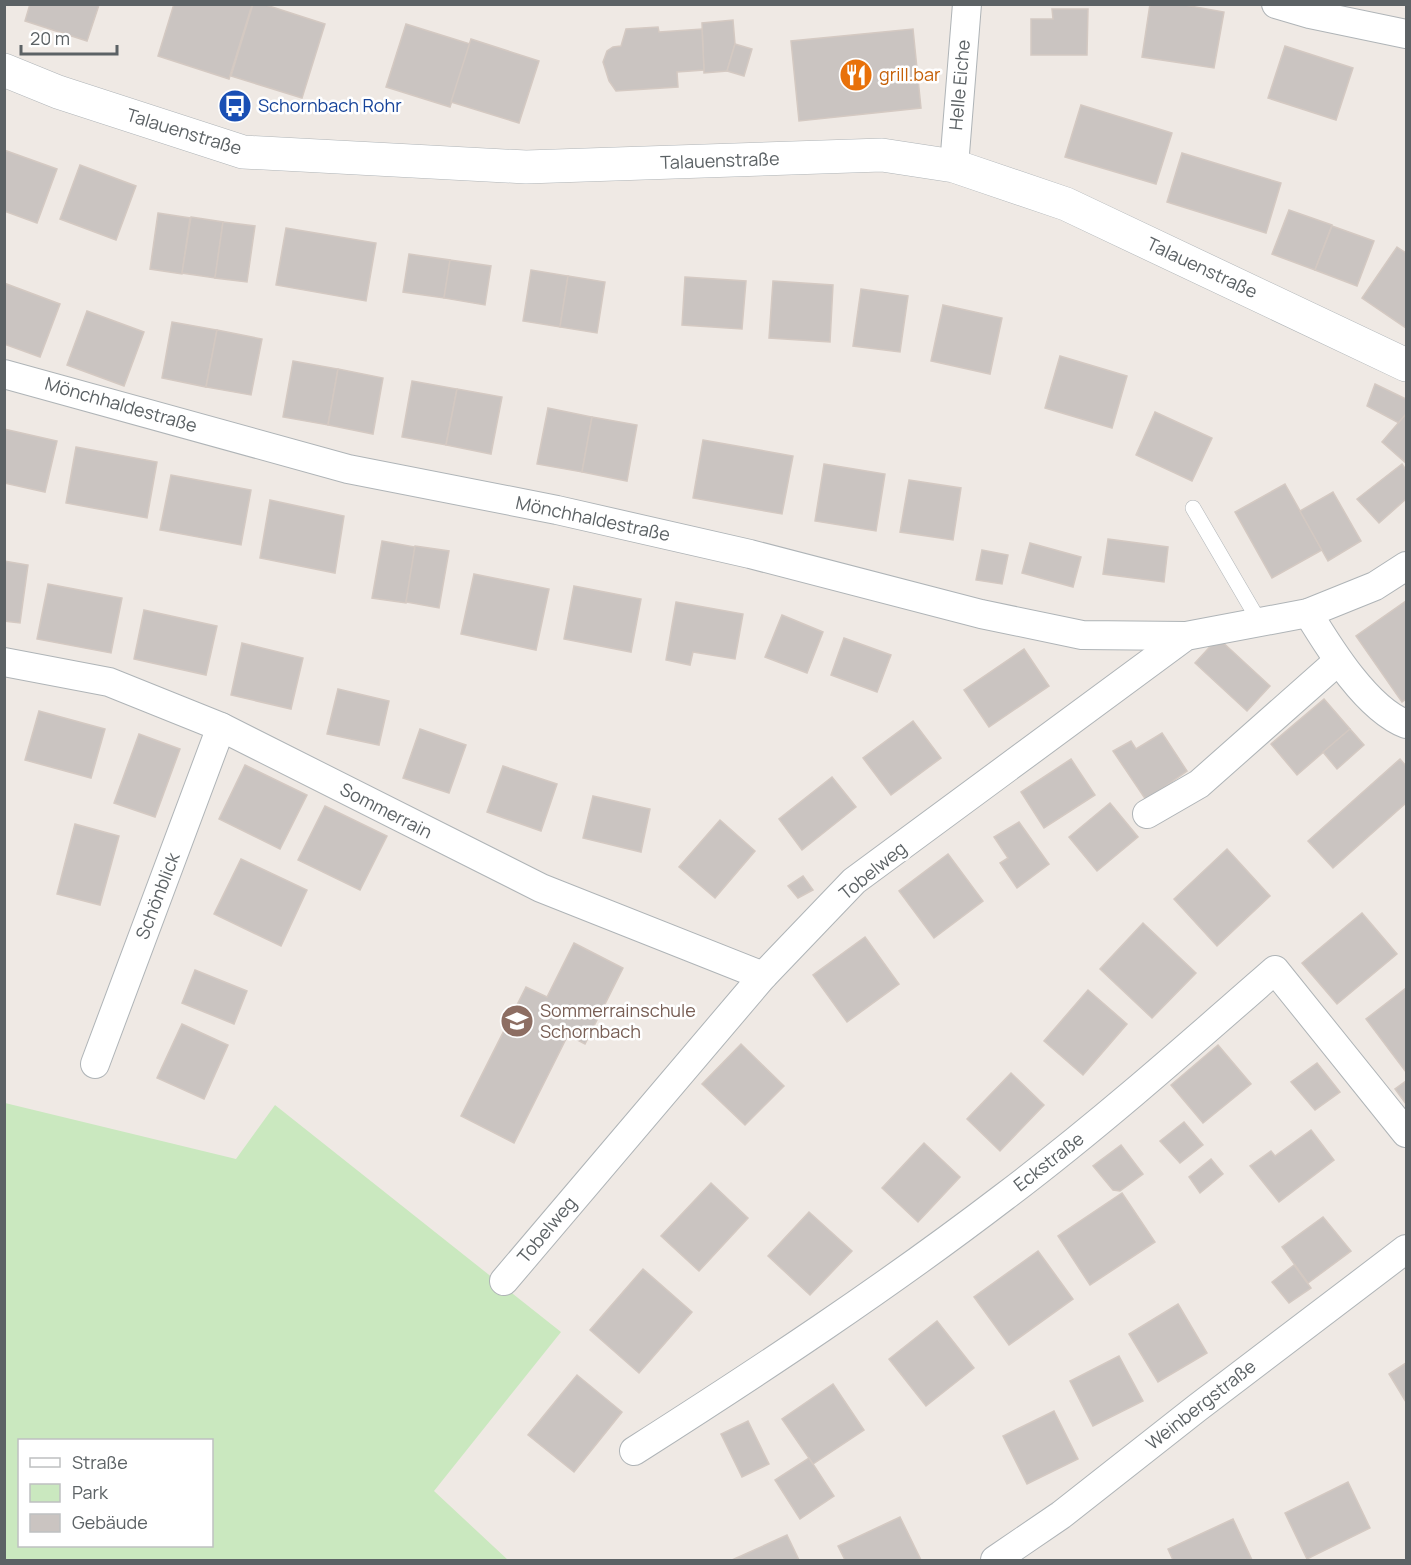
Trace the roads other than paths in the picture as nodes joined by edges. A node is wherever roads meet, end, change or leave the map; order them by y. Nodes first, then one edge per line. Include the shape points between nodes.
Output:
1 (967, 4) edge
2 (1276, 4) edge
3 (1407, 34) edge
4 (4, 70) edge
5 (954, 166) junction
6 (1407, 365) edge
7 (4, 374) edge
8 (1193, 508) dead end
9 (1407, 567) edge
10 (1308, 613) junction
11 (1259, 621) junction
12 (1186, 636) junction
13 (1338, 661) junction
14 (4, 662) edge
15 (1407, 723) edge
16 (221, 728) junction
17 (1147, 814) dead end
18 (763, 976) junction
19 (95, 1064) dead end
20 (1407, 1133) edge
21 (1407, 1249) edge
22 (504, 1281) dead end
23 (634, 1451) dead end
24 (995, 1560) edge

1 - 5 street, Helle Eiche
2 - 3 street
4 - 5 street, Talauenstraße via 58,92 243,152 526,167 882,155
5 - 6 street, Talauenstraße via 1066,204
7 - 12 street, Mönchhaldestraße via 348,470 558,510 981,614 1082,634
8 - 11 lane
9 - 10 street, Tobelweg via 1375,586
10 - 11 street, Tobelweg
10 - 13 street
11 - 12 street, Tobelweg
12 - 18 street, Tobelweg via 854,881
13 - 15 street via 1385,713
13 - 17 street via 1199,784
14 - 16 street, Sommerrain via 109,682
16 - 18 street, Sommerrain via 541,888
16 - 19 street, Schönblick
18 - 22 street, Tobelweg
20 - 23 street, Eckstraße via 1275,970 1108,1115 1004,1197 842,1316
21 - 24 street, Weinbergstraße via 1061,1515

